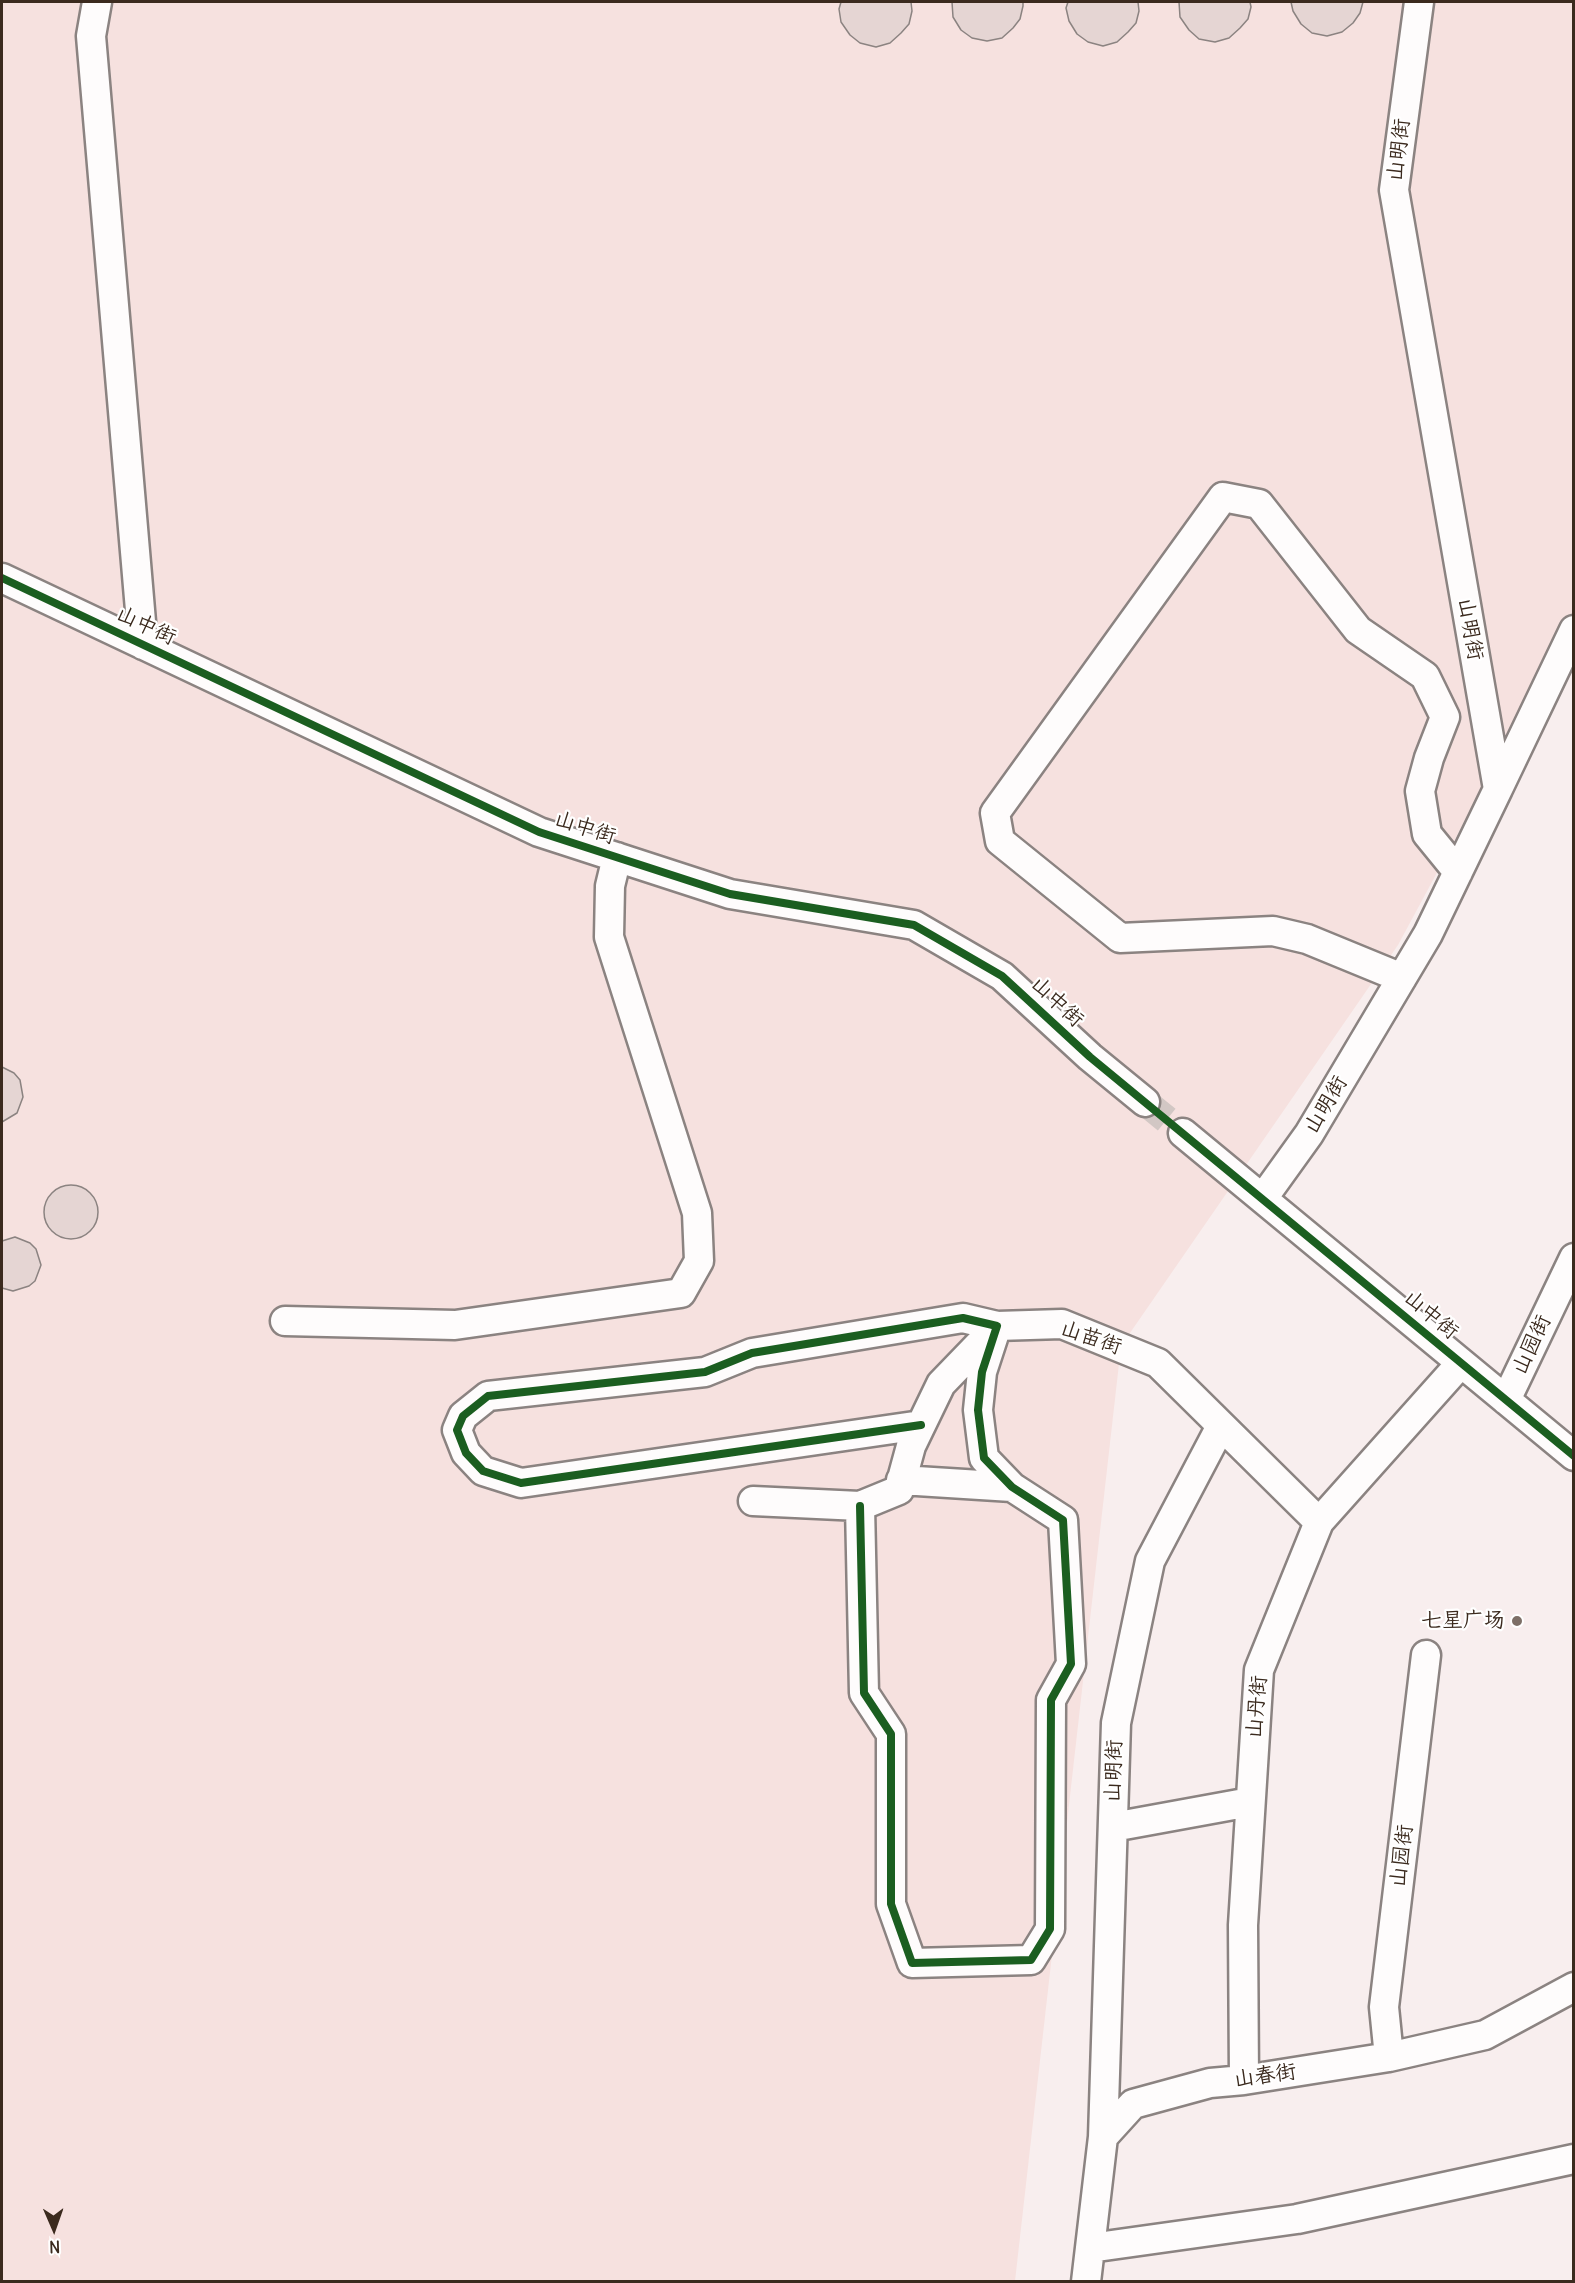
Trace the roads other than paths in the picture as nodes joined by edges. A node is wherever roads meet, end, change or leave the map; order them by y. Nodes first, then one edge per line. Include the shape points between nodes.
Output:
1 (97, 2) edge
2 (1419, 2) edge
3 (2, 578) edge
4 (1574, 630) edge
5 (143, 645) junction
6 (1498, 789) junction
7 (617, 857) junction
8 (1458, 872) junction
9 (1402, 978) junction
10 (1145, 1102) tunnel mouth
11 (1183, 1133) tunnel mouth
12 (1263, 1198) junction
13 (1574, 1258) edge
14 (285, 1321) dead end
15 (997, 1326) junction
16 (1461, 1363) junction
17 (1506, 1400) junction
18 (921, 1425) junction
19 (1221, 1426) junction
20 (1574, 1456) edge
21 (902, 1480) junction
22 (1012, 1487) junction
23 (753, 1501) dead end
24 (860, 1506) junction
25 (1318, 1522) junction
26 (1426, 1655) dead end
27 (1250, 1802) junction
28 (1113, 1827) junction
29 (1574, 1987) edge
30 (1389, 2056) junction
31 (1244, 2080) junction
32 (1103, 2137) junction
33 (1574, 2159) edge
34 (1090, 2248) junction
35 (1086, 2282) edge

1 - 5 street via 91,36
2 - 6 street, 山明街 via 1394,190
3 - 5 street, 山中街
4 - 6 street
5 - 7 street, 山中街 via 539,832
6 - 8 street, 山明街
7 - 10 street, 山中街 via 730,894 914,925 1002,976
7 - 14 street via 610,886 609,937 697,1213 699,1261 681,1293 455,1325
8 - 9 street, 山明街
8 - 9 street via 1427,834 1420,791 1445,717 1425,676 1358,630 1259,504 1222,497 995,813 1000,841 1120,939 1273,931 1307,939
9 - 12 street, 山明街 via 1309,1134
11 - 12 street, 山中街
12 - 16 street, 山中街
13 - 17 street, 山园街
15 - 18 street via 941,1384
15 - 18 street, 山苗街 via 963,1318 752,1353 705,1372 488,1396 463,1416 457,1430 466,1453 483,1471 521,1483
15 - 19 street, 山苗街 via 1062,1324 1158,1363
15 - 22 street via 982,1372 978,1410 984,1458
16 - 17 street, 山中街
16 - 25 street, 山丹街
17 - 20 street, 山中街
18 - 21 street
19 - 25 street, 山苗街
19 - 28 street, 山明街 via 1150,1561 1116,1723
21 - 22 street
21 - 24 street via 899,1490
22 - 24 street via 1062,1520 1071,1664 1051,1700 1050,1929 1031,1960 912,1963 891,1904 891,1734 864,1693
23 - 24 street
25 - 27 street, 山丹街 via 1259,1670
26 - 30 street, 山园街 via 1384,2007
27 - 28 street
27 - 31 street, 山丹街 via 1243,1925
28 - 32 street, 山明街
29 - 30 street, 山春街 via 1485,2036
30 - 31 street, 山春街
31 - 32 street, 山春街 via 1210,2083 1133,2104
32 - 34 street
33 - 34 street via 1297,2219
34 - 35 street

